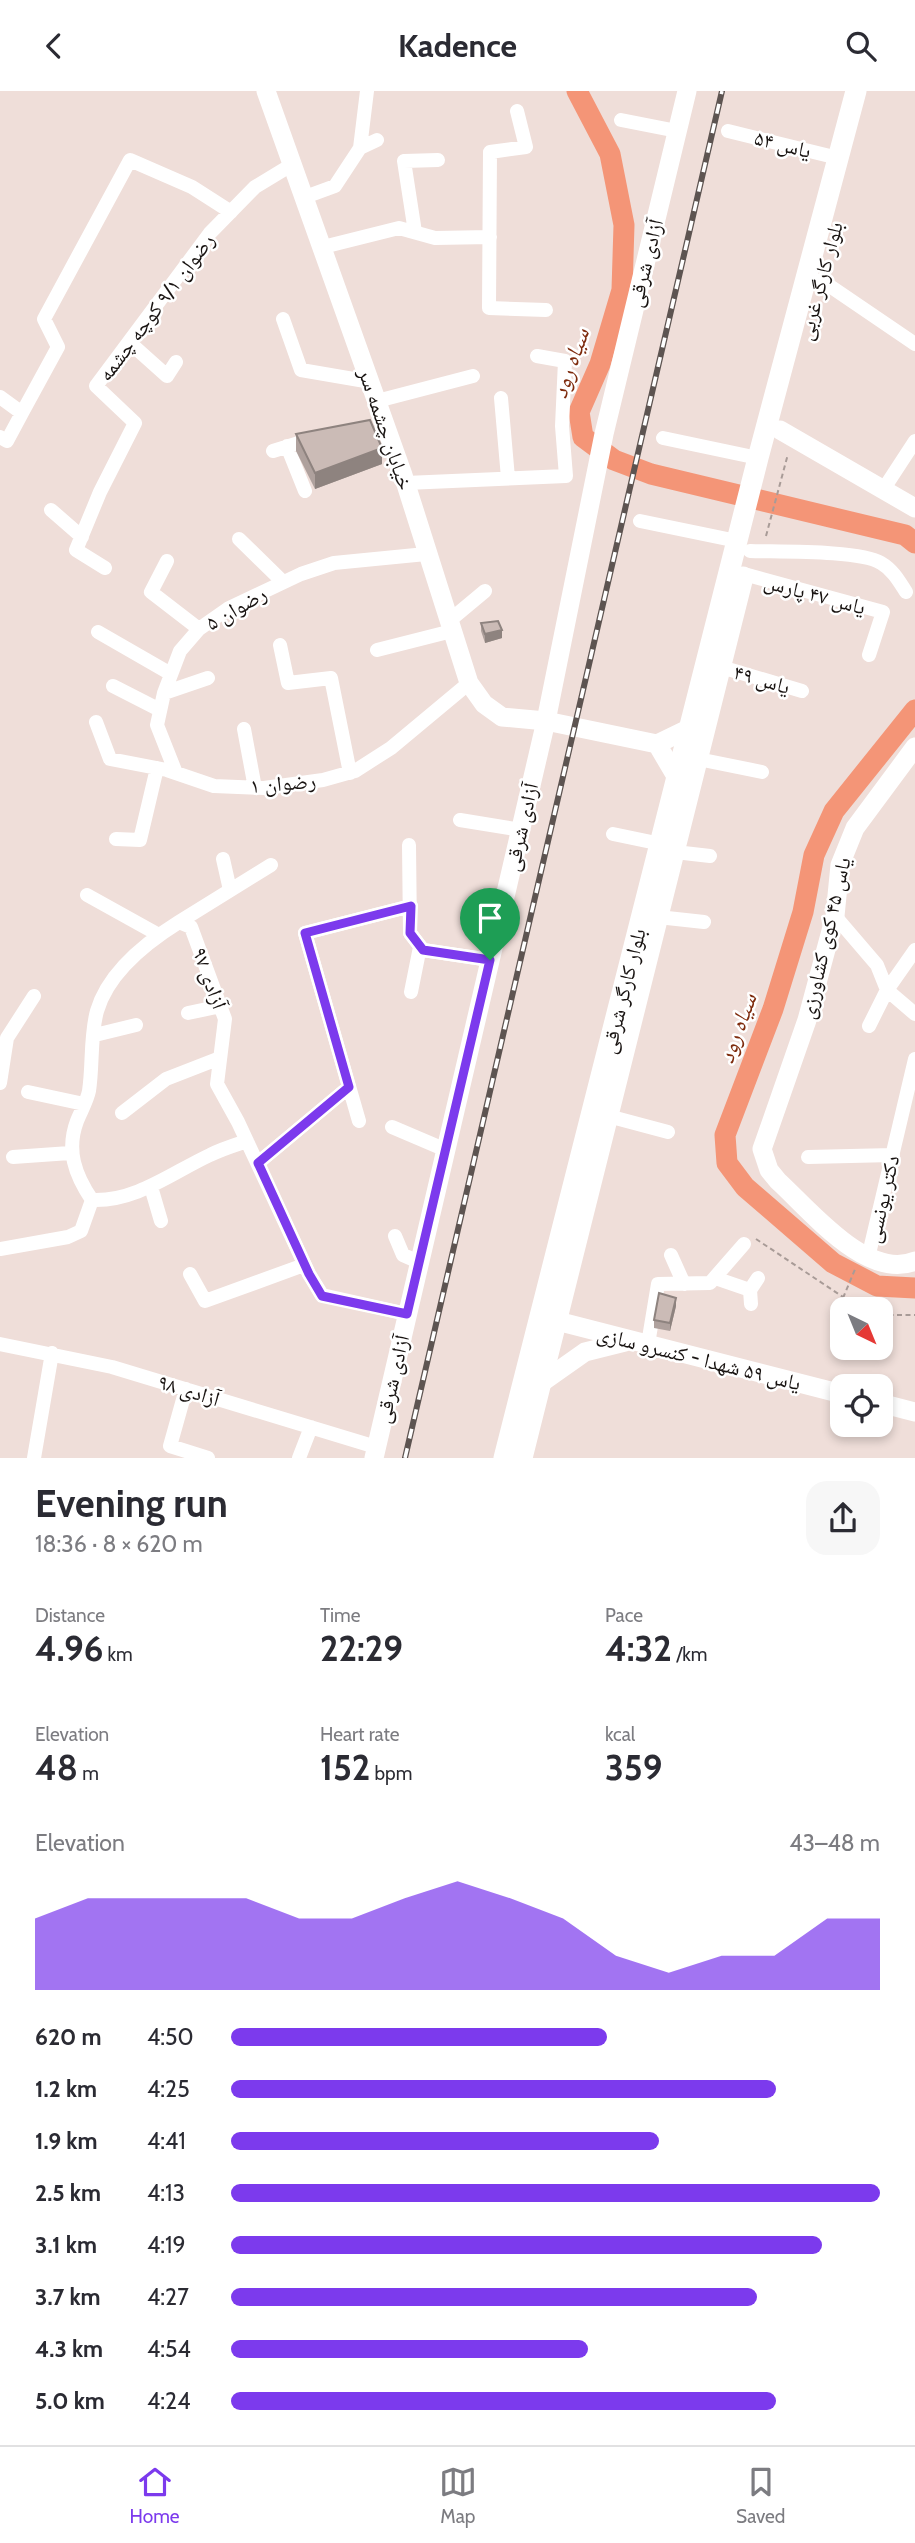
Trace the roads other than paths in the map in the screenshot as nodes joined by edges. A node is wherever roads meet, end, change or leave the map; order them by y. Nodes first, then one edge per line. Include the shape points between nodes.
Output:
1 (266, 91) edge
2 (367, 91) edge
3 (687, 91) edge
4 (856, 91) edge
5 (871, 91) edge
6 (517, 111) dead end
7 (621, 120) dead end
8 (677, 131) junction
9 (728, 131) dead end
10 (377, 140) dead end
11 (360, 148) junction
12 (838, 158) junction
13 (438, 160) dead end
14 (293, 164) junction
15 (305, 197) junction
16 (231, 212) junction
17 (415, 232) junction
18 (490, 237) junction
19 (323, 247) junction
20 (821, 280) junction
21 (547, 310) dead end
22 (283, 319) dead end
23 (129, 342) junction
24 (915, 344) edge
25 (537, 356) dead end
26 (176, 362) dead end
27 (473, 376) dead end
28 (0, 397) edge
29 (501, 398) dead end
30 (375, 406) junction
31 (22, 413) junction
32 (780, 430) junction
33 (335, 432) edge
34 (0, 436) edge
35 (663, 438) dead end
36 (915, 440) edge
37 (767, 466) junction
38 (508, 478) junction
39 (406, 483) junction
40 (883, 490) junction
41 (305, 491) dead end
42 (915, 508) edge
43 (51, 510) dead end
44 (640, 521) dead end
45 (82, 537) junction
46 (750, 537) junction
47 (239, 539) dead end
48 (426, 554) junction
49 (167, 561) dead end
50 (104, 568) dead end
51 (744, 574) junction
52 (283, 582) junction
53 (485, 591) dead end
54 (906, 592) dead end
55 (450, 626) junction
56 (199, 629) junction
57 (98, 632) dead end
58 (280, 645) dead end
59 (377, 650) dead end
60 (869, 655) dead end
61 (721, 667) junction
62 (171, 674) junction
63 (208, 678) dead end
64 (469, 683) junction
65 (114, 686) dead end
66 (802, 691) dead end
67 (164, 693) junction
68 (160, 710) junction
69 (546, 721) junction
70 (96, 722) dead end
71 (690, 728) junction
72 (244, 729) dead end
73 (657, 744) junction
74 (915, 747) edge
75 (698, 759) junction
76 (157, 768) junction
77 (350, 772) junction
78 (762, 772) dead end
79 (176, 773) junction
80 (677, 778) junction
81 (255, 788) junction
82 (460, 820) dead end
83 (521, 830) junction
84 (613, 834) dead end
85 (116, 839) dead end
86 (409, 845) dead end
87 (668, 848) junction
88 (710, 856) dead end
89 (223, 859) dead end
90 (271, 865) dead end
91 (230, 890) junction
92 (87, 895) dead end
93 (411, 906) junction
94 (835, 916) junction
95 (658, 917) junction
96 (704, 922) dead end
97 (185, 925) junction
98 (159, 935) junction
99 (420, 947) junction
100 (915, 950) edge
101 (490, 960) junction
102 (632, 988) junction
103 (887, 990) junction
104 (411, 992) dead end
105 (34, 996) dead end
106 (221, 1006) junction
107 (188, 1013) dead end
108 (915, 1014) edge
109 (136, 1025) dead end
110 (869, 1026) dead end
111 (95, 1035) junction
112 (220, 1058) junction
113 (915, 1059) edge
114 (0, 1083) edge
115 (349, 1087) junction
116 (28, 1092) dead end
117 (85, 1104) junction
118 (122, 1113) dead end
119 (608, 1116) junction
120 (359, 1121) dead end
121 (392, 1127) dead end
122 (668, 1132) dead end
123 (247, 1141) junction
124 (446, 1150) junction
125 (70, 1153) junction
126 (892, 1155) junction
127 (13, 1157) dead end
128 (808, 1157) dead end
129 (258, 1163) junction
130 (151, 1187) junction
131 (92, 1200) junction
132 (162, 1221) dead end
133 (395, 1236) dead end
134 (744, 1244) road end
135 (0, 1249) edge
136 (671, 1255) dead end
137 (865, 1256) junction
138 (915, 1261) edge
139 (419, 1262) junction
140 (304, 1265) junction
141 (190, 1274) dead end
142 (715, 1278) junction
143 (684, 1284) junction
144 (753, 1291) dead end
145 (407, 1314) junction
146 (557, 1321) junction
147 (640, 1343) junction
148 (0, 1344) edge
149 (52, 1353) junction
150 (541, 1383) junction
151 (186, 1389) junction
152 (830, 1391) edge
153 (893, 1406) edge
154 (915, 1412) edge
155 (311, 1427) junction
156 (375, 1452) edge
157 (180, 1454) edge
158 (34, 1458) edge
159 (208, 1458) edge
160 (299, 1458) edge
161 (504, 1458) edge
162 (522, 1458) edge

1 - 14 street, خیابان چشمه سر
2 - 11 street
3 - 8 street, آزادی شرقی
4 - 12 main road, بلوار کارگر غربی
5 - 20 main road, بلوار کارگر غربی
6 - 18 street via 526,148 490,152
7 - 8 street
8 - 69 street, آزادی شرقی via 604,434
9 - 12 street, یاس ۵۴
10 - 11 street
11 - 15 street via 335,186
12 - 37 main road, بلوار کارگر غربی
13 - 17 street via 404,161
14 - 15 street, خیابان چشمه سر
14 - 16 street, رضوان ۹/۱ کوچه چشمه via 255,187
15 - 19 street, خیابان چشمه سر
16 - 23 street, رضوان ۹/۱ کوچه چشمه via 210,233
16 - 31 street via 192,187 130,160 44,319 58,347
17 - 18 street via 435,238
17 - 19 street via 399,227
18 - 21 street via 489,308
19 - 30 street, خیابان چشمه سر
20 - 24 street
20 - 32 main road, بلوار کارگر غربی
22 - 30 street via 301,370
23 - 26 street via 167,376
23 - 45 street, رضوان ۹/۱ کوچه چشمه via 96,386 135,423
25 - 38 street via 565,361 562,426 566,476
27 - 30 street
28 - 31 street
29 - 38 street
30 - 39 street, خیابان چشمه سر
31 - 34 street via 7,441
32 - 37 main road, بلوار کارگر غربی
32 - 40 street
33 - 41 street via 280,449
35 - 37 street
36 - 40 street
37 - 46 main road
38 - 39 street
39 - 48 street, خیابان چشمه سر
40 - 42 street
43 - 45 street
44 - 46 street
45 - 50 street via 76,550
46 - 51 main road, بلوار کارگر شرقی
46 - 54 street via 879,562
46 - 71 main road, بلوار کارگر شرقی
47 - 52 street
48 - 52 street, رضوان ۵ via 334,563
48 - 55 street, خیابان چشمه سر
49 - 56 street via 151,592
51 - 60 street, یاس ۴۷ پارس via 883,612
51 - 61 main road, بلوار کارگر شرقی
52 - 56 street, رضوان ۵ via 229,608
53 - 55 street
55 - 59 street
55 - 64 street, خیابان چشمه سر
56 - 62 street, رضوان ۵ via 180,651
57 - 62 street
58 - 77 street via 289,683 331,678
61 - 66 street, یاس ۴۹
61 - 75 main road, بلوار کارگر شرقی
62 - 67 street, رضوان ۵
63 - 67 street
64 - 69 street, خیابان چشمه سر via 484,704 502,717
64 - 77 street, رضوان ۱ via 391,748
65 - 68 street
67 - 68 street, رضوان ۵
68 - 79 street, رضوان ۵ via 157,725
69 - 73 street, خیابان چشمه سر
69 - 83 street, آزادی شرقی
70 - 76 street, رضوان ۱ via 110,759
71 - 73 street
71 - 80 main road, بلوار کارگر شرقی
72 - 81 street
73 - 80 street
74 - 94 street, یاس ۴۵ کوی کشاورزی via 855,828 840,865
75 - 78 street
75 - 87 main road, بلوار کارگر شرقی
76 - 79 street, رضوان ۱
76 - 85 street via 140,840
77 - 81 street, رضوان ۱
79 - 81 street, رضوان ۱ via 214,786
80 - 87 main road, بلوار کارگر شرقی
82 - 83 street
83 - 101 street, آزادی شرقی
84 - 87 street
86 - 93 street
87 - 88 street
87 - 95 main road, بلوار کارگر شرقی
87 - 102 main road, بلوار کارگر شرقی
89 - 91 street
90 - 91 street
91 - 97 street
92 - 98 street
93 - 99 street via 410,933
93 - 115 street via 305,933
94 - 103 street via 877,965
94 - 137 street, یاس ۴۵ کوی کشاورزی via 807,1020 764,1138 764,1158 778,1181
95 - 96 street
95 - 102 main road, بلوار کارگر شرقی
97 - 98 street
97 - 106 street, آزادی ۹۷
98 - 111 street via 115,978 97,1011
99 - 101 street
99 - 104 street
100 - 103 street
101 - 124 street, آزادی شرقی
102 - 119 main road, بلوار کارگر شرقی
102 - 161 main road, بلوار کارگر شرقی
103 - 108 street
103 - 110 street
105 - 114 street via 7,1038
106 - 107 street
106 - 112 street, آزادی ۹۷ via 225,1019
109 - 111 street
111 - 117 street
112 - 118 street via 166,1079
112 - 123 street, آزادی ۹۷ via 217,1084
113 - 126 street, دکتر یونسی
115 - 120 street
115 - 129 street
116 - 117 street
117 - 125 street
119 - 122 street
119 - 146 main road, بلوار کارگر شرقی
121 - 124 street
123 - 129 street, آزادی ۹۷
123 - 130 street via 211,1154
124 - 139 street, آزادی شرقی
125 - 127 street
125 - 131 street
126 - 128 street
126 - 137 street, دکتر یونسی
129 - 140 street, آزادی ۹۷
130 - 131 street
130 - 132 street
131 - 135 street via 81,1231
133 - 139 street via 403,1255
134 - 142 street
136 - 143 street
137 - 138 street via 885,1263
139 - 145 street, آزادی شرقی
140 - 141 street via 205,1301
140 - 145 street, آزادی ۹۷ via 322,1296
142 - 143 street via 710,1283
142 - 144 street
143 - 147 street via 658,1284
145 - 156 street, آزادی شرقی
146 - 147 street, یاس ۵۹ شهدا - کنسرو سازی
146 - 150 main road, بلوار کارگر شرقی
147 - 150 street via 585,1352
147 - 152 street, یاس ۵۹ شهدا - کنسرو سازی
148 - 149 street, آزادی ۹۸
149 - 151 street, آزادی ۹۸
149 - 158 street
150 - 162 main road, بلوار کارگر شرقی
151 - 155 street, آزادی ۹۸
151 - 157 street via 170,1446
153 - 154 street
155 - 156 street, آزادی ۹۸
155 - 160 street
157 - 159 street

